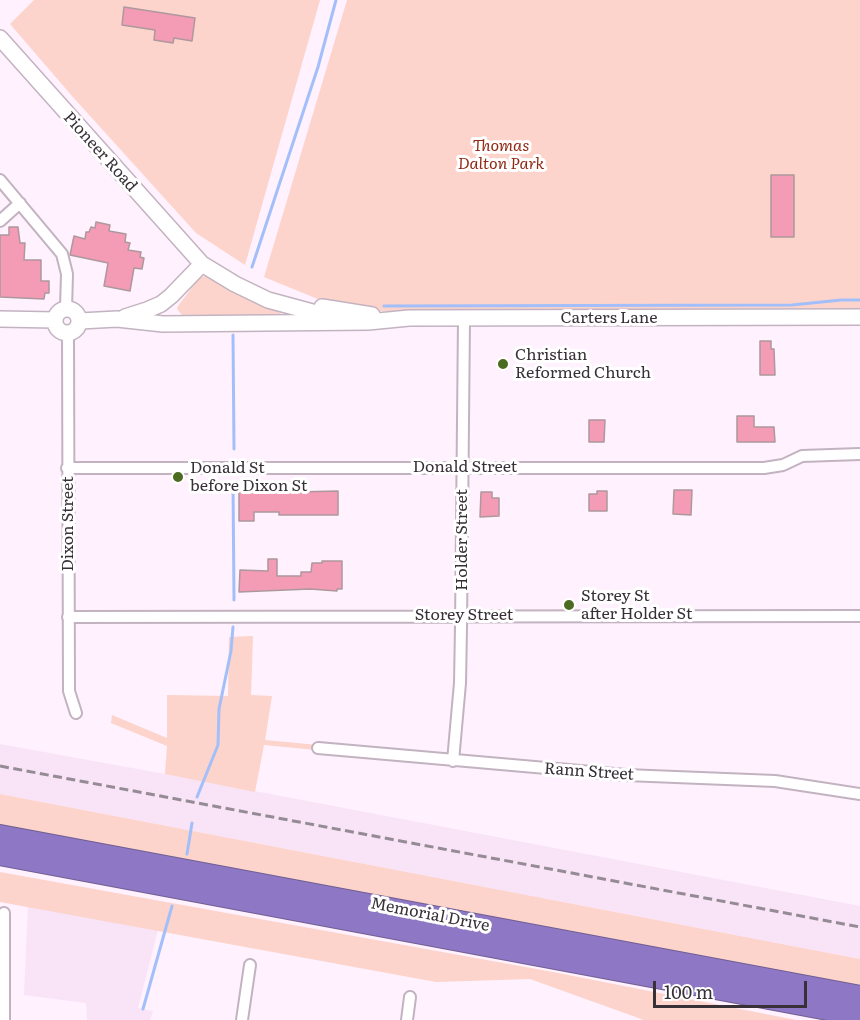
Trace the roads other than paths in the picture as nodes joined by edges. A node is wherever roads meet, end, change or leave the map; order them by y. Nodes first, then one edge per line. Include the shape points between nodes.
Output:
1 (0, 38) edge
2 (0, 180) edge
3 (20, 203) junction
4 (0, 221) edge
5 (202, 264) junction
6 (171, 296) junction
7 (61, 314) junction
8 (317, 314) joint
9 (860, 317) edge
10 (409, 318) junction
11 (0, 319) edge
12 (117, 319) junction
13 (464, 319) junction
14 (80, 321) junction
15 (357, 323) junction
16 (183, 324) junction
17 (68, 334) junction
18 (860, 454) edge
19 (463, 467) junction
20 (68, 468) junction
21 (461, 615) junction
22 (860, 616) edge
23 (68, 617) junction
24 (76, 713) dead end
25 (318, 748) dead end
26 (453, 760) junction
27 (860, 794) edge
28 (0, 835) edge
29 (0, 855) edge
30 (4, 913) dead end
31 (250, 965) dead end
32 (860, 996) edge
33 (410, 997) dead end
34 (860, 1016) edge
35 (4, 1020) edge
36 (242, 1020) edge
37 (406, 1020) edge

1 - 5 main road, Pioneer Road
2 - 3 street
3 - 4 street
3 - 7 street via 62,254 67,274
5 - 6 main road, Carters Lane
5 - 8 main road, Pioneer Road via 251,293
5 - 10 main road via 219,265 269,291 315,305
6 - 12 main road, Carters Lane via 147,310
6 - 16 main road via 172,314
7 - 11 main road
7 - 14 main road via 74,311
7 - 17 main road via 58,330
8 - 15 main road, Carters Lane
9 - 13 main road, Carters Lane
10 - 13 main road, Carters Lane
10 - 15 main road, Carters Lane
12 - 14 main road, Carters Lane
12 - 16 main road, Carters Lane
13 - 19 street, Holder Street
14 - 17 main road via 78,328
15 - 16 main road, Carters Lane
17 - 20 street, Dixon Street
18 - 19 street, Donald Street via 802,456 764,468
19 - 20 street, Donald Street
19 - 21 street, Holder Street
20 - 23 street, Dixon Street
21 - 22 street, Storey Street
21 - 23 street, Storey Street
21 - 26 street, Holder Street
23 - 24 street, Dixon Street via 69,691
25 - 26 street, Rann Street
26 - 27 street, Rann Street via 626,775 775,782
28 - 32 highway, Memorial Drive
29 - 34 highway, Memorial Drive
30 - 35 street
31 - 36 street
33 - 37 street

